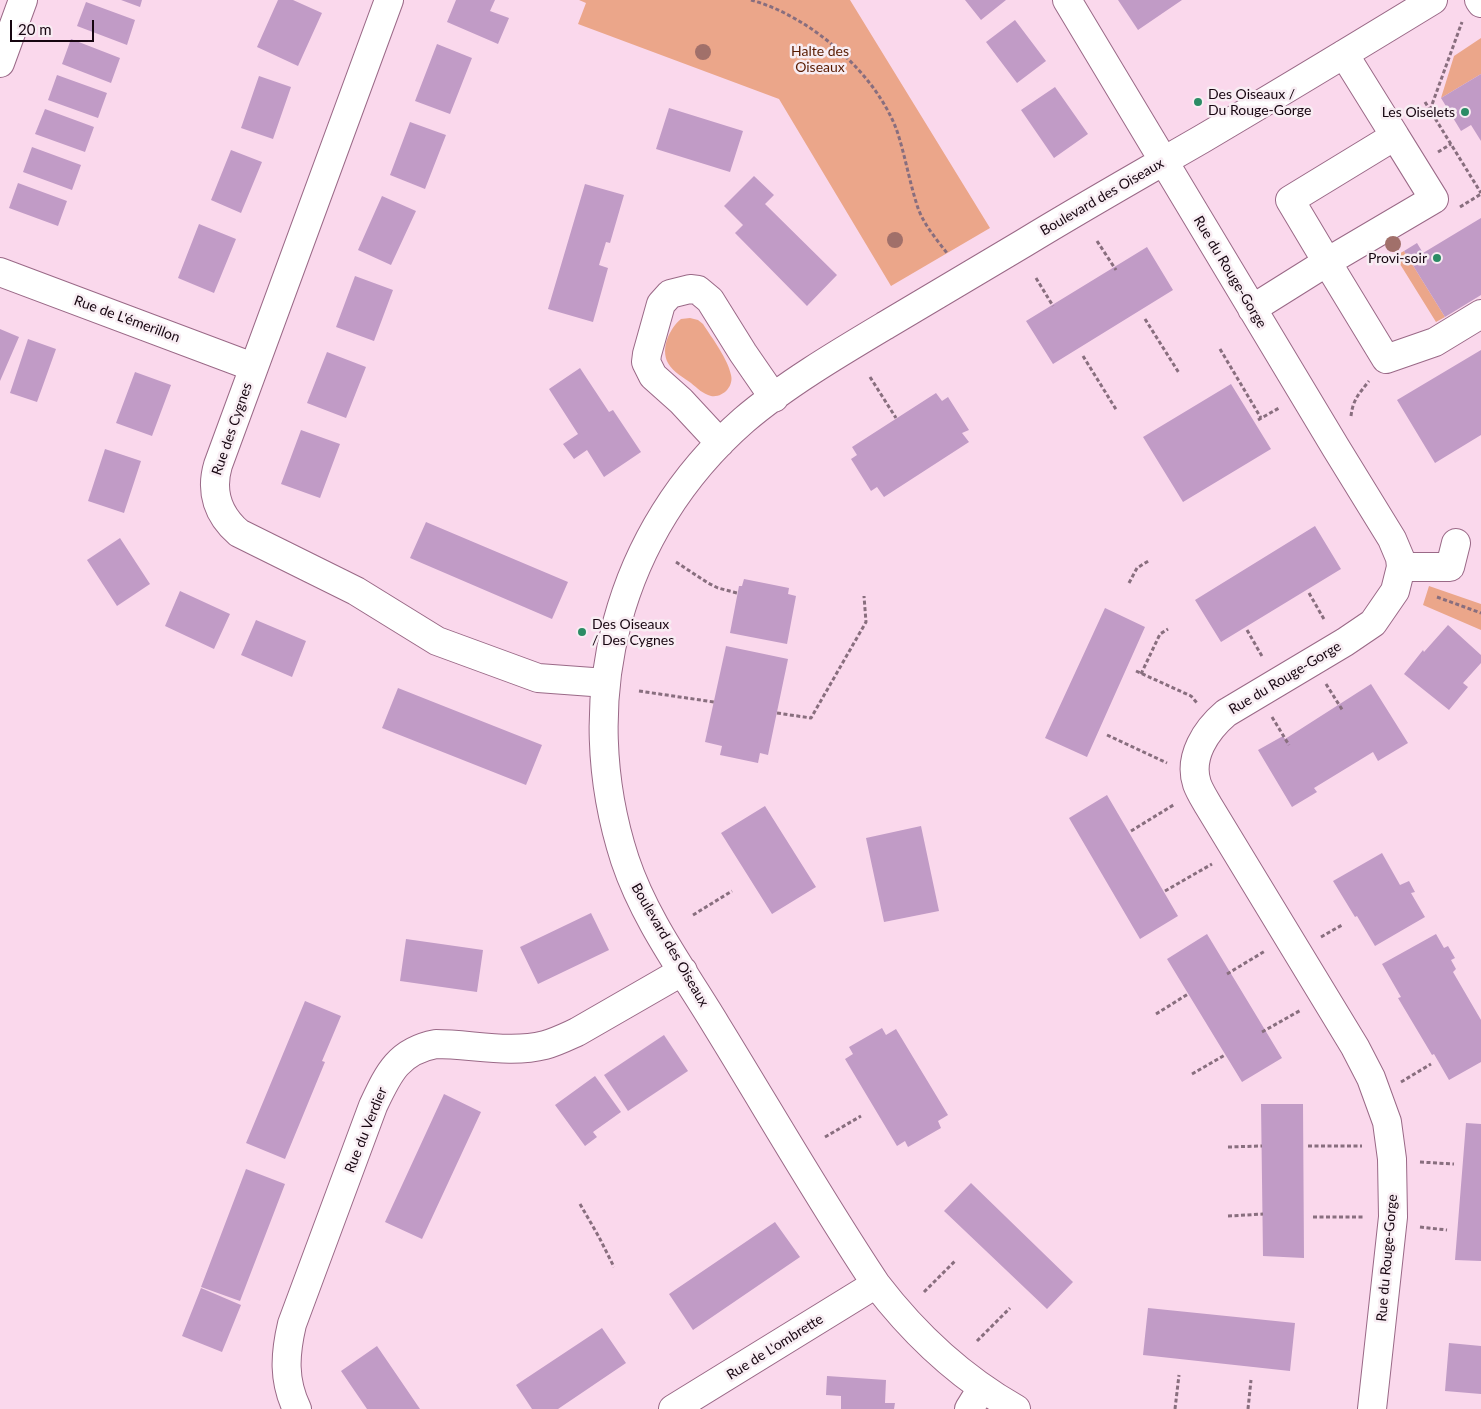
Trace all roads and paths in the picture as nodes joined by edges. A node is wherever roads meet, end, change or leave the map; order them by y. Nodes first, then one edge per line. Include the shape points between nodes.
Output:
1 (23, 0) edge
2 (389, 0) edge
3 (751, 0) edge
4 (1067, 0) edge
5 (1433, 0) edge
6 (1475, 7) edge
7 (1344, 54) junction
8 (0, 63) edge
9 (1425, 102) dead end
10 (1430, 111) junction
11 (1396, 136) junction
12 (1163, 162) junction
13 (1481, 194) edge
14 (1097, 241) dead end
15 (947, 253) dead end
16 (1328, 262) junction
17 (1116, 270) dead end
18 (0, 272) edge
19 (1036, 278) dead end
20 (1053, 306) dead end
21 (1252, 309) junction
22 (1481, 314) edge
23 (1145, 319) dead end
24 (1220, 349) dead end
25 (1083, 356) dead end
26 (1386, 359) junction
27 (253, 367) junction
28 (1179, 373) dead end
29 (870, 377) dead end
30 (774, 398) junction
31 (1284, 405) dead end
32 (1117, 411) dead end
33 (896, 418) dead end
34 (1350, 418) dead end
35 (720, 443) junction
36 (1456, 543) dead end
37 (1150, 560) dead end
38 (676, 562) dead end
39 (1401, 567) junction
40 (1129, 583) dead end
41 (738, 592) dead end
42 (1309, 593) dead end
43 (864, 596) dead end
44 (1434, 596) dead end
45 (1481, 613) edge
46 (1328, 625) dead end
47 (1168, 629) dead end
48 (1247, 630) dead end
49 (1266, 663) dead end
50 (1136, 671) dead end
51 (1141, 674) junction
52 (606, 683) junction
53 (1326, 684) dead end
54 (639, 691) dead end
55 (714, 702) dead end
56 (1200, 706) dead end
57 (1344, 711) dead end
58 (776, 713) dead end
59 (1272, 717) dead end
60 (1107, 735) dead end
61 (1289, 745) dead end
62 (1173, 765) dead end
63 (1182, 800) dead end
64 (1131, 831) dead end
65 (1216, 862) dead end
66 (732, 890) dead end
67 (1165, 891) dead end
68 (693, 915) dead end
69 (1342, 925) dead end
70 (1319, 938) dead end
71 (1268, 950) dead end
72 (683, 971) junction
73 (1227, 974) dead end
74 (1188, 994) dead end
75 (1304, 1009) dead end
76 (1156, 1014) dead end
77 (1262, 1032) dead end
78 (1225, 1055) dead end
79 (1431, 1064) dead end
80 (1192, 1074) dead end
81 (1401, 1082) dead end
82 (861, 1116) dead end
83 (825, 1137) dead end
84 (1262, 1146) dead end
85 (1308, 1146) dead end
86 (1365, 1146) dead end
87 (1228, 1147) dead end
88 (1417, 1161) dead end
89 (1454, 1164) dead end
90 (580, 1204) dead end
91 (1263, 1214) dead end
92 (1228, 1216) dead end
93 (1313, 1217) dead end
94 (1367, 1217) dead end
95 (1416, 1226) dead end
96 (1447, 1230) dead end
97 (956, 1260) dead end
98 (614, 1267) dead end
99 (876, 1284) junction
100 (924, 1292) dead end
101 (1010, 1308) dead end
102 (978, 1341) dead end
103 (1179, 1376) dead end
104 (1251, 1380) dead end
105 (976, 1399) edge
106 (297, 1409) edge
107 (673, 1409) edge
108 (1016, 1409) edge
109 (1175, 1409) edge
110 (1248, 1409) edge
111 (1372, 1409) edge

1 - 8 street
2 - 27 street, Rue des Cygnes
3 - 15 path via 777,10 815,32 873,87 896,130 921,214
4 - 12 street, Rue du Rouge-Gorge
5 - 7 street, Boulevard des Oiseaux
6 - 10 path
7 - 11 street
7 - 12 street, Boulevard des Oiseaux
9 - 10 path
10 - 13 path
11 - 16 street via 1290,200
11 - 16 street via 1434,199
12 - 21 street, Rue du Rouge-Gorge
12 - 30 street, Boulevard des Oiseaux via 855,344
14 - 17 path
16 - 21 street
16 - 26 street
18 - 27 street, Rue de L'émerillon
19 - 20 path
21 - 39 street, Rue du Rouge-Gorge via 1392,539
22 - 26 street via 1435,342
23 - 28 path
24 - 31 path via 1260,419
25 - 32 path
26 - 34 path via 1356,397
27 - 52 street, Rue des Cygnes via 215,474 217,503 232,527 247,538 356,591 437,641 538,678
29 - 33 path
30 - 35 street, Boulevard des Oiseaux
30 - 35 street via 710,300 698,290 670,294 658,312 647,354 648,369
35 - 52 street, Boulevard des Oiseaux via 679,490 659,520 640,559 616,624
36 - 39 street via 1450,567
37 - 40 path via 1137,568
38 - 41 path via 713,586
39 - 111 street, Rue du Rouge-Gorge via 1395,591 1373,623 1226,713 1207,734 1194,766 1197,784 1208,805 1372,1078 1387,1122 1392,1159 1392,1216
42 - 46 path
43 - 58 path via 866,622 811,718
44 - 45 path
47 - 51 path via 1160,634
48 - 49 path
50 - 51 path
51 - 56 path via 1191,696
52 - 72 street, Boulevard des Oiseaux via 604,741 619,838 637,890
53 - 57 path
54 - 55 path
59 - 61 path
60 - 62 path
63 - 64 path
65 - 67 path
66 - 68 path
69 - 70 path
71 - 73 path
72 - 99 street, Boulevard des Oiseaux
72 - 106 street, Rue du Verdier via 577,1032 545,1045 516,1048 436,1044 411,1052 400,1060 373,1106 292,1324 287,1343 286,1373
74 - 76 path
75 - 77 path
78 - 80 path
79 - 81 path
82 - 83 path
84 - 87 path
85 - 86 path
88 - 89 path
90 - 98 path
91 - 92 path
93 - 94 path
95 - 96 path
97 - 100 path
99 - 105 street, Boulevard des Oiseaux
99 - 107 street, Rue de L'ombrette
101 - 102 path
103 - 109 path
104 - 110 path
105 - 108 street, Boulevard des Oiseaux

